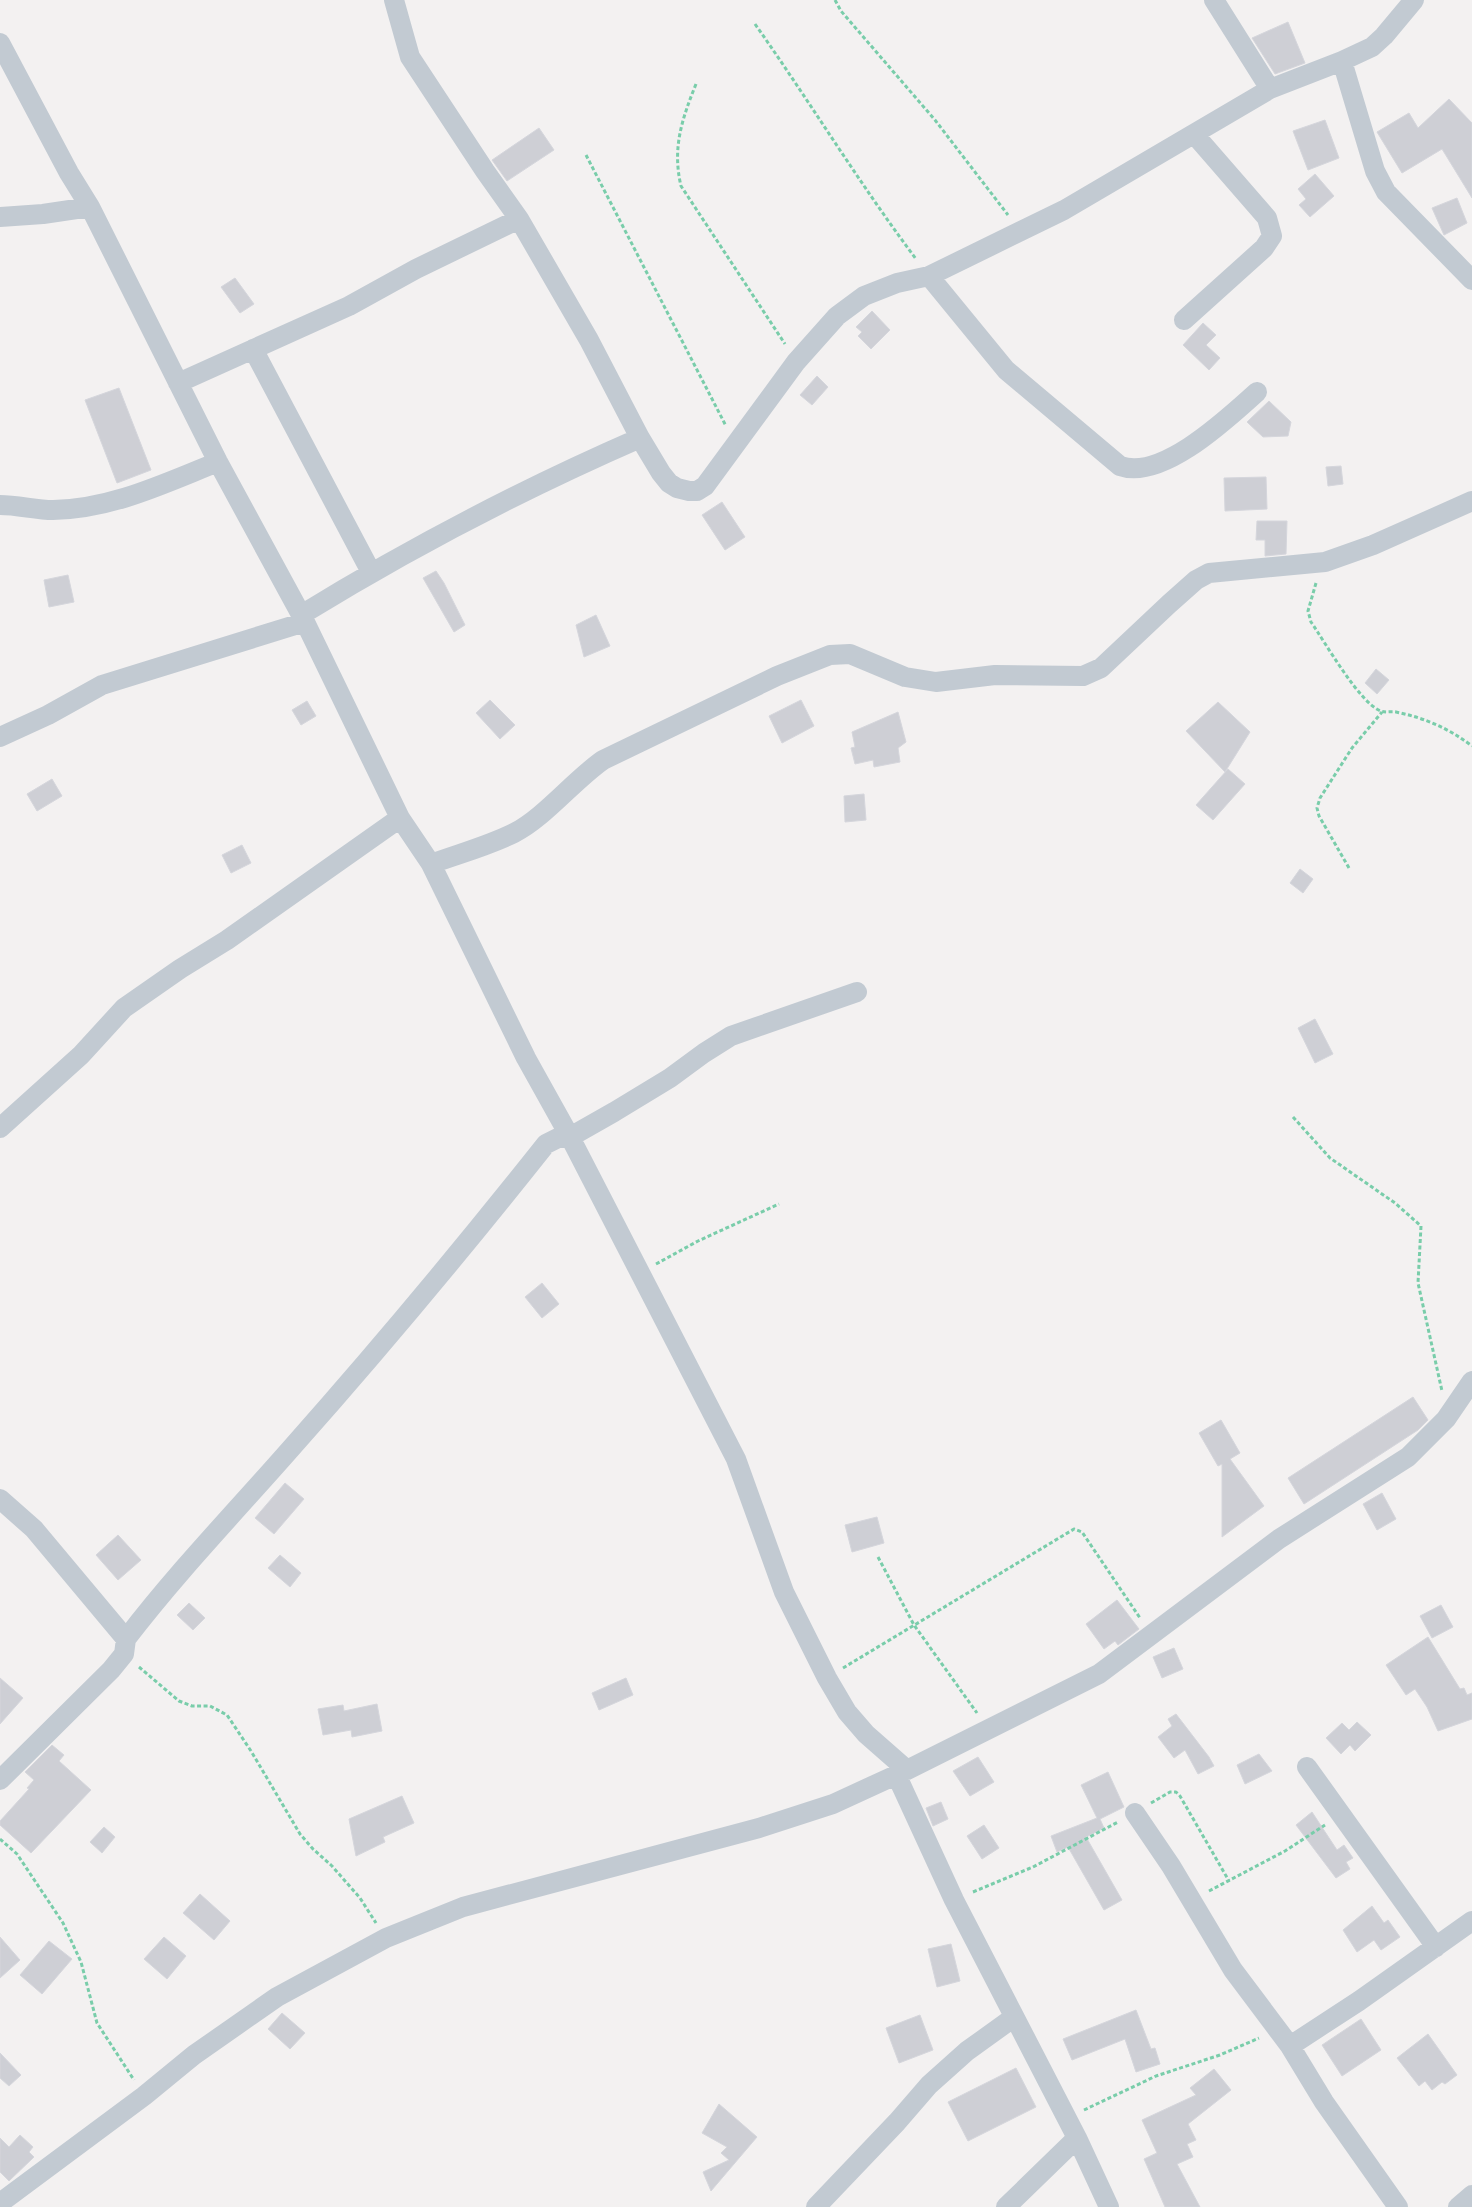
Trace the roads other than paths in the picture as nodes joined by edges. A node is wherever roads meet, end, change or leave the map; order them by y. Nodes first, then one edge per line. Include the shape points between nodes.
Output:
1 (394, 0) edge
2 (1214, 0) edge
3 (1414, 0) edge
4 (0, 42) edge
5 (1342, 61) junction
6 (1270, 89) junction
7 (1194, 134) junction
8 (90, 207) junction
9 (0, 217) edge
10 (519, 219) junction
11 (929, 276) junction
12 (1472, 280) edge
13 (1184, 320) dead end
14 (253, 349) junction
15 (178, 383) junction
16 (1257, 392) dead end
17 (640, 438) junction
18 (218, 462) junction
19 (1472, 501) edge
20 (0, 506) edge
21 (371, 572) junction
22 (303, 618) junction
23 (0, 736) edge
24 (400, 818) junction
25 (431, 864) junction
26 (857, 992) dead end
27 (0, 1128) edge
28 (570, 1137) junction
29 (1472, 1381) edge
30 (0, 1499) edge
31 (125, 1647) junction
32 (1307, 1767) dead end
33 (901, 1772) junction
34 (0, 1780) edge
35 (1135, 1813) road end
36 (1472, 1921) edge
37 (1436, 1947) junction
38 (1013, 2018) junction
39 (1290, 2046) junction
40 (1077, 2138) junction
41 (1472, 2195) edge
42 (3, 2204) edge
43 (816, 2207) edge
44 (1006, 2207) edge
45 (1109, 2207) edge
46 (1398, 2207) edge
47 (1458, 2207) edge

1 - 10 street via 410,57
2 - 6 street
3 - 5 street via 1378,42
4 - 8 street
5 - 6 street
5 - 12 street via 1375,171 1386,192
6 - 7 street
7 - 11 street via 1064,210
7 - 13 street via 1267,218 1272,236 1264,248
8 - 9 street
8 - 15 street
10 - 14 street via 349,306
10 - 17 street via 589,340
11 - 16 street via 1006,370 1120,466 1130,470 1147,467 1186,450
11 - 17 street via 896,283 864,296 838,316 796,362 705,486 689,491 669,483
14 - 15 street
14 - 21 street
15 - 18 street
17 - 21 street via 558,474
18 - 20 street via 120,500 52,510 21,505
18 - 22 street
19 - 25 street via 1325,562 1209,573 1196,580 1101,668 1083,676 995,675 936,682 905,676 850,654 830,655 777,676 603,760 514,833
21 - 22 street
22 - 23 street via 102,685 48,715
22 - 24 street
24 - 25 street
24 - 27 street via 124,1008 81,1055
25 - 28 street via 526,1058
26 - 28 street via 731,1036 670,1078
28 - 31 street via 546,1144 459,1253 157,1598
28 - 33 street via 736,1459 784,1592 827,1678 848,1712
29 - 33 street via 1446,1419 1408,1457 1279,1538 1099,1674
30 - 31 street via 34,1529
31 - 34 street via 92,1690
32 - 37 street
33 - 38 street via 954,1900
33 - 42 street via 834,1804 759,1828 463,1907 386,1938 277,1997 194,2055
35 - 39 street via 1233,1970
36 - 37 street
37 - 39 street
38 - 40 street
38 - 43 street via 967,2051 929,2085
39 - 46 street via 1324,2102
40 - 44 street
40 - 45 street
41 - 47 street

